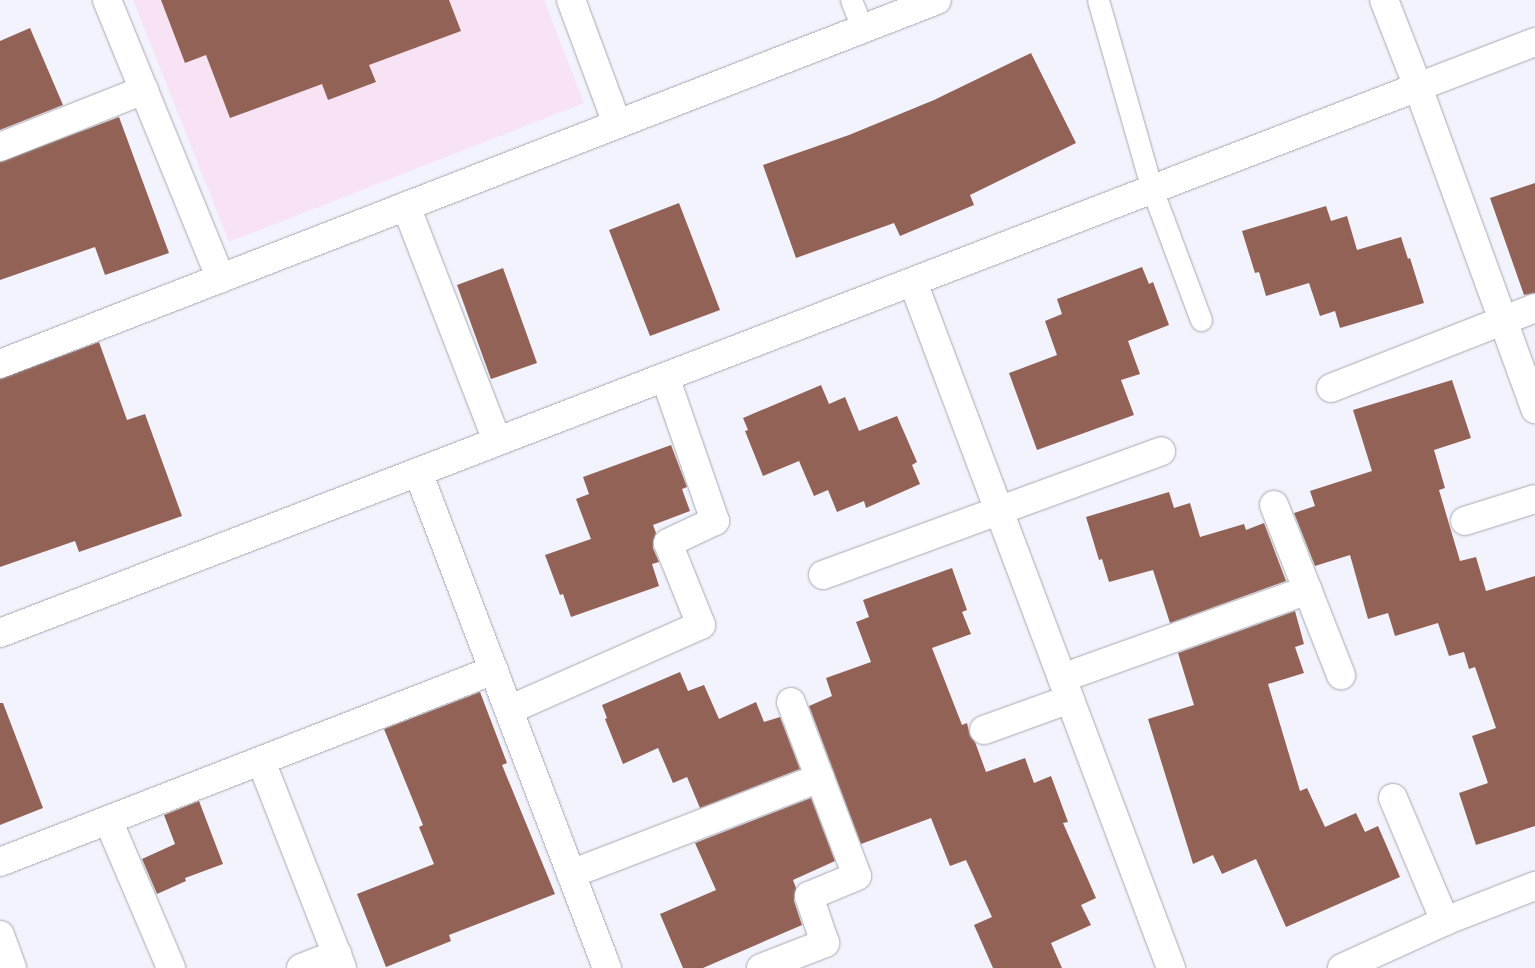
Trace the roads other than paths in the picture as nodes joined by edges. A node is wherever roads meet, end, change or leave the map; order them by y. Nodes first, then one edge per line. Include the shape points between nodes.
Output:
1 (107, 0) edge
2 (571, 0) edge
3 (851, 0) edge
4 (937, 0) edge
5 (1098, 0) edge
6 (1384, 0) edge
7 (863, 29) junction
8 (1535, 42) edge
9 (1418, 87) junction
10 (144, 90) junction
11 (617, 124) junction
12 (0, 147) edge
13 (1152, 189) junction
14 (406, 206) junction
15 (221, 278) junction
16 (913, 282) junction
17 (1535, 308) edge
18 (1201, 320) dead end
19 (1503, 321) junction
20 (0, 364) edge
21 (665, 377) junction
22 (1331, 388) dead end
23 (1535, 409) edge
24 (497, 441) junction
25 (1161, 450) dead end
26 (418, 472) junction
27 (1535, 499) edge
28 (1274, 505) dead end
29 (999, 510) junction
30 (1465, 521) dead end
31 (823, 575) dead end
32 (1308, 590) junction
33 (0, 633) edge
34 (494, 670) junction
35 (1341, 675) dead end
36 (1066, 688) junction
37 (790, 702) dead end
38 (508, 710) junction
39 (984, 730) dead end
40 (261, 761) junction
41 (820, 778) junction
42 (1393, 798) dead end
43 (108, 820) junction
44 (0, 862) edge
45 (571, 874) junction
46 (1535, 886) edge
47 (1445, 921) junction
48 (0, 935) edge
49 (339, 961) edge
50 (12, 968) edge
51 (171, 968) edge
52 (301, 968) edge
53 (607, 968) edge
54 (760, 968) edge
55 (1171, 968) edge
56 (1342, 968) edge

1 - 10 street
2 - 11 street
3 - 7 lane
4 - 7 street
5 - 13 lane
6 - 9 street
7 - 11 street
8 - 9 street
9 - 13 street
9 - 19 street
10 - 12 street
10 - 15 street
11 - 14 street
13 - 16 street
13 - 18 lane
14 - 15 street
14 - 24 street
15 - 20 street
16 - 21 street
16 - 29 street
17 - 19 street
19 - 22 street
19 - 23 street
21 - 24 street
21 - 38 street via 715,521 668,543 701,624
24 - 26 street
25 - 29 street
26 - 33 street
26 - 34 street
27 - 30 street
28 - 32 street
29 - 31 street
29 - 36 street
32 - 35 street
32 - 36 street
34 - 38 street
34 - 40 street
36 - 39 street
36 - 55 street
37 - 41 street
38 - 45 street
40 - 43 street
40 - 49 street
41 - 45 street
41 - 54 street via 857,876 808,896 825,943
42 - 47 street
43 - 44 street
43 - 51 street
45 - 53 street
46 - 47 street
47 - 56 street
48 - 50 street
49 - 52 street

